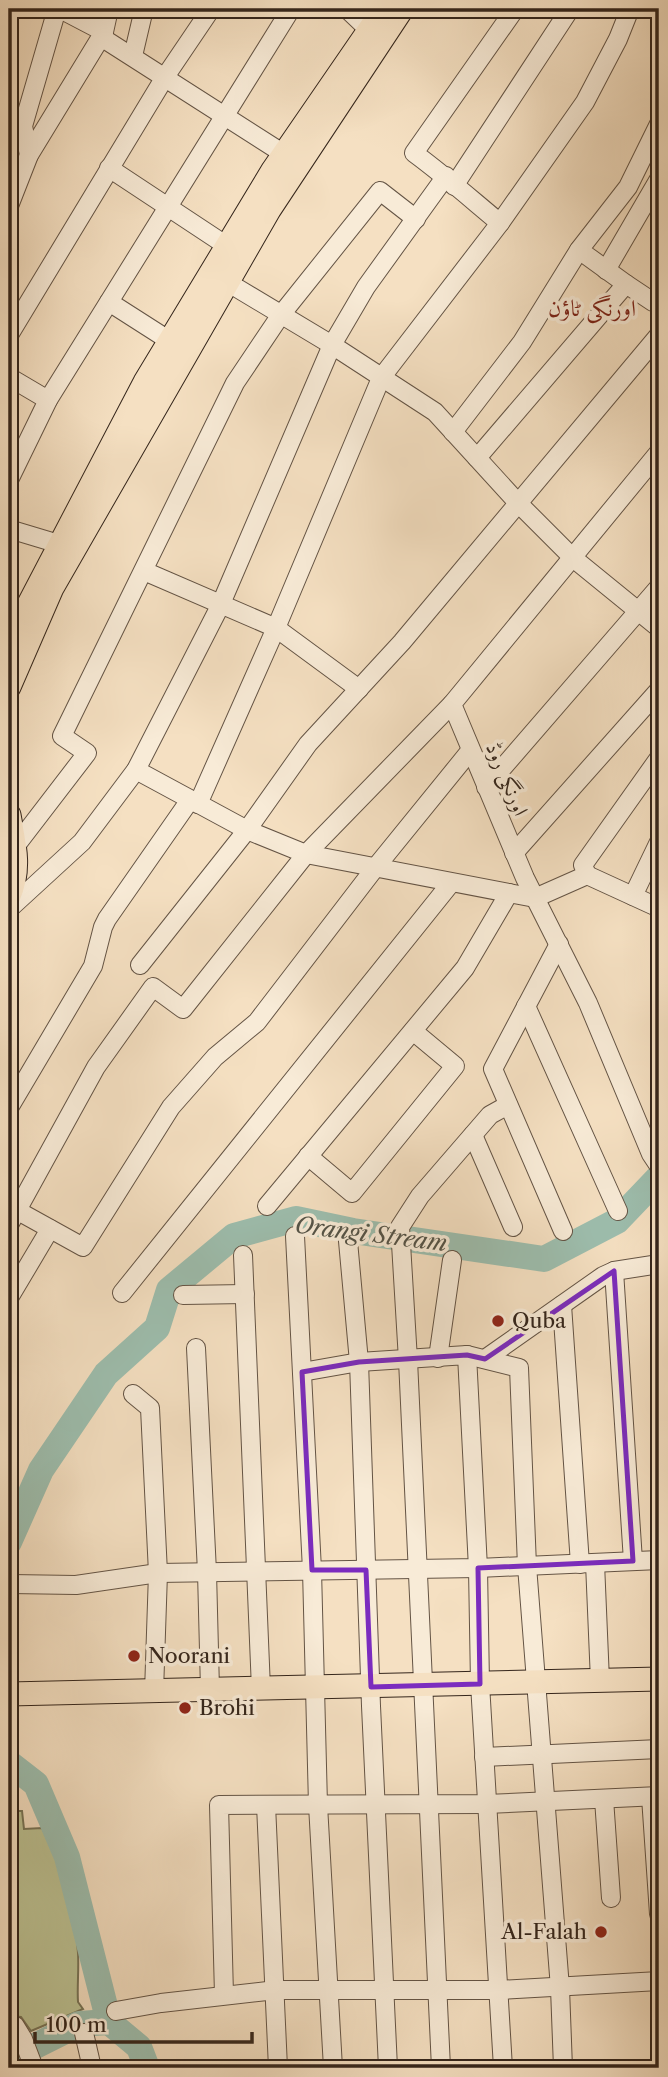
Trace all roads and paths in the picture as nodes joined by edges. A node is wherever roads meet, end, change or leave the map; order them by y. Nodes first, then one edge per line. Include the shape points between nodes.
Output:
1 (59, 9) edge
2 (109, 9) edge
3 (145, 9) edge
4 (211, 9) edge
5 (291, 9) edge
6 (347, 9) edge
7 (384, 9) edge
8 (402, 9) edge
9 (515, 9) edge
10 (570, 9) edge
11 (630, 9) edge
12 (369, 30) junction
13 (103, 34) junction
14 (133, 56) junction
15 (165, 77) junction
16 (225, 116) junction
17 (659, 124) edge
18 (29, 155) junction
19 (284, 155) junction
20 (109, 168) junction
21 (659, 180) edge
22 (450, 181) junction
23 (9, 206) edge
24 (168, 208) junction
25 (416, 219) junction
26 (500, 223) junction
27 (227, 246) junction
28 (579, 250) junction
29 (606, 270) junction
30 (227, 282) junction
31 (626, 284) junction
32 (657, 300) edge
33 (109, 302) junction
34 (280, 316) junction
35 (9, 335) edge
36 (659, 335) edge
37 (170, 341) junction
38 (331, 345) junction
39 (9, 377) edge
40 (381, 378) junction
41 (48, 400) junction
42 (453, 432) junction
43 (659, 452) edge
44 (477, 458) junction
45 (9, 480) edge
46 (518, 503) junction
47 (9, 529) edge
48 (59, 544) junction
49 (573, 558) junction
50 (144, 571) junction
51 (659, 587) edge
52 (220, 606) junction
53 (639, 611) junction
54 (276, 628) junction
55 (659, 628) edge
56 (9, 642) edge
57 (9, 687) edge
58 (359, 689) junction
59 (659, 690) edge
60 (452, 704) junction
61 (470, 751) junction
62 (659, 758) edge
63 (136, 770) junction
64 (486, 787) junction
65 (194, 802) junction
66 (9, 815) edge
67 (247, 830) junction
68 (659, 842) edge
69 (12, 850) edge
70 (514, 853) junction
71 (306, 854) junction
72 (375, 868) junction
73 (587, 875) junction
74 (451, 883) junction
75 (509, 893) junction
76 (9, 896) edge
77 (633, 896) junction
78 (536, 898) junction
79 (659, 908) edge
80 (9, 909) edge
81 (559, 944) junction
82 (140, 965) dead end
83 (526, 1006) junction
84 (413, 1031) junction
85 (508, 1105) junction
86 (9, 1108) edge
87 (473, 1135) junction
88 (309, 1156) junction
89 (655, 1160) edge
90 (267, 1206) dead end
91 (618, 1211) dead end
92 (11, 1214) edge
93 (513, 1227) dead end
94 (50, 1229) junction
95 (563, 1231) dead end
96 (295, 1236) dead end
97 (348, 1241) dead end
98 (243, 1255) dead end
99 (452, 1260) dead end
100 (659, 1264) edge
101 (614, 1271) junction
102 (122, 1293) dead end
103 (244, 1294) junction
104 (183, 1295) dead end
105 (9, 1298) edge
106 (562, 1305) junction
107 (196, 1348) dead end
108 (476, 1357) junction
109 (438, 1358) junction
110 (408, 1360) junction
111 (359, 1362) junction
112 (302, 1372) junction
113 (133, 1394) dead end
114 (659, 1560) edge
115 (634, 1561) junction
116 (588, 1563) junction
117 (527, 1566) junction
118 (478, 1568) junction
119 (418, 1569) junction
120 (257, 1570) junction
121 (312, 1570) junction
122 (366, 1570) junction
123 (208, 1572) junction
124 (158, 1573) junction
125 (10, 1584) edge
126 (659, 1679) edge
127 (600, 1681) junction
128 (536, 1682) junction
129 (480, 1684) junction
130 (423, 1685) junction
131 (371, 1687) junction
132 (316, 1688) junction
133 (261, 1689) junction
134 (210, 1690) junction
135 (155, 1692) junction
136 (9, 1694) edge
137 (659, 1749) edge
138 (543, 1753) junction
139 (484, 1757) junction
140 (655, 1797) edge
141 (604, 1799) junction
142 (546, 1801) junction
143 (376, 1804) junction
144 (429, 1804) junction
145 (486, 1804) junction
146 (266, 1805) junction
147 (318, 1805) junction
148 (657, 1856) edge
149 (611, 1898) dead end
150 (659, 1914) edge
151 (659, 1981) edge
152 (560, 1988) junction
153 (328, 1989) junction
154 (386, 1989) junction
155 (436, 1989) junction
156 (276, 1990) junction
157 (499, 1990) junction
158 (224, 1995) junction
159 (116, 2011) dead end
160 (9, 2025) edge
161 (84, 2032) dead end
162 (33, 2064) edge
163 (92, 2068) edge
164 (278, 2068) edge
165 (334, 2068) edge
166 (388, 2068) edge
167 (441, 2068) edge
168 (503, 2068) edge
169 (563, 2068) edge

1 - 13 street
1 - 18 street via 23,126
2 - 13 street
3 - 14 street
4 - 15 street
5 - 16 street
6 - 12 street
7 - 12 main road
8 - 30 main road
9 - 22 street via 414,153
10 - 22 street
11 - 26 street via 586,102
12 - 19 main road
13 - 14 street
13 - 18 street
14 - 15 street
15 - 16 street
15 - 20 street
16 - 19 street
16 - 24 street
17 - 28 street via 628,187
18 - 23 street
19 - 27 main road
20 - 24 street
20 - 35 street
21 - 29 street
22 - 25 street
22 - 26 street
24 - 27 street
24 - 33 street
25 - 34 street via 380,191
25 - 38 street
26 - 40 street
27 - 37 main road
28 - 29 street
28 - 42 street via 522,342
29 - 31 street
30 - 34 street
30 - 57 main road via 52,589
31 - 32 street
31 - 44 street
33 - 37 street
33 - 41 street
34 - 38 street
34 - 50 street via 235,383
36 - 46 street
37 - 48 main road
38 - 40 street
38 - 52 street
39 - 41 street
40 - 42 street via 435,412
40 - 54 street
41 - 45 street
42 - 44 street
43 - 49 street
44 - 46 street
46 - 49 street
46 - 58 street
47 - 48 street
48 - 56 main road
49 - 53 street
49 - 60 street
50 - 52 street
50 - 69 street via 62,736 87,754
51 - 53 street
52 - 54 street
52 - 63 street
53 - 55 street
53 - 64 street
54 - 58 street
54 - 65 street
58 - 67 street via 308,744
59 - 70 street
60 - 61 street, اورنگی روڈ
60 - 71 street
61 - 64 street, اورنگی روڈ
61 - 72 street
62 - 73 street via 583,865
63 - 65 street
63 - 80 street via 82,842
64 - 70 street, اورنگی روڈ
65 - 67 street
65 - 86 street via 107,919 93,966
66 - 69 main road
67 - 71 street
67 - 82 street
68 - 77 street
69 - 76 main road via 18,863
70 - 78 street, اورنگی روڈ
71 - 72 street
71 - 92 street via 183,1009 153,987 96,1066
72 - 74 street
72 - 94 street via 257,1022 215,1057 171,1107 83,1247
73 - 77 street
73 - 78 street
74 - 75 street
74 - 102 street
75 - 78 street
75 - 84 street via 465,968
77 - 79 street
78 - 81 street, اورنگی روڈ
81 - 83 street
81 - 89 street, اورنگی روڈ
83 - 85 street via 493,1069
83 - 91 street
84 - 88 street
84 - 88 street via 454,1066 352,1194
85 - 87 street via 490,1115
85 - 95 street
87 - 93 street
87 - 110 street via 420,1196 400,1227
88 - 90 street
92 - 94 street
94 - 105 street
96 - 112 street
97 - 111 street
98 - 103 street
99 - 109 street
100 - 101 street
101 - 106 street
101 - 115 street
103 - 104 street
103 - 120 street
106 - 108 street
106 - 116 street
107 - 123 street
108 - 109 street
108 - 117 street via 519,1368
108 - 118 street
109 - 110 street
110 - 111 street
110 - 119 street
111 - 112 street
111 - 122 street
112 - 121 street
113 - 124 street via 150,1408
114 - 115 street
115 - 116 street
116 - 117 street
116 - 127 street
117 - 118 street
117 - 128 street
118 - 119 street
118 - 129 street
119 - 122 street
119 - 130 street
120 - 121 street
120 - 123 street
120 - 133 street
121 - 122 street
121 - 132 street
122 - 131 street
123 - 124 street
123 - 134 street
124 - 125 street via 76,1585
124 - 135 street
126 - 127 main road
127 - 128 main road
128 - 129 main road
128 - 138 street
129 - 130 main road
129 - 139 street
130 - 131 main road
130 - 144 street
131 - 132 main road
131 - 143 street
132 - 133 main road
132 - 147 street
133 - 134 main road
134 - 135 main road
135 - 136 main road
137 - 138 street
138 - 139 street
138 - 142 street
139 - 145 street
140 - 141 street
140 - 148 street
141 - 142 street
141 - 149 street
142 - 145 street
142 - 152 street
143 - 144 street
143 - 147 street
143 - 154 street
144 - 145 street
144 - 155 street
145 - 157 street
146 - 147 street
146 - 156 street
146 - 158 street via 219,1805
147 - 153 street
148 - 150 street
151 - 152 street
152 - 157 street
152 - 169 street
153 - 154 street
153 - 156 street
153 - 165 street
154 - 155 street
154 - 166 street
155 - 157 street
155 - 167 street
156 - 158 street
156 - 164 street
157 - 168 street
158 - 159 street
160 - 162 street via 15,2026
161 - 163 street

